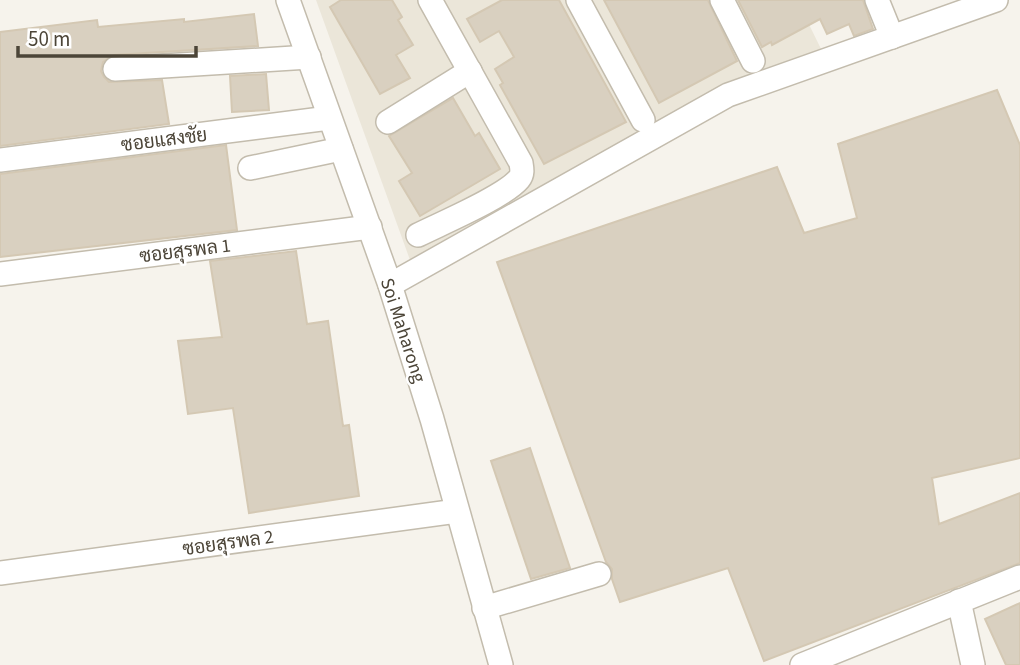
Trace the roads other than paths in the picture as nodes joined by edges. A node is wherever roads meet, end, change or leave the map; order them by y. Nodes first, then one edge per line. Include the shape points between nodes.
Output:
1 (288, 0) edge
2 (430, 0) edge
3 (578, 0) edge
4 (722, 0) edge
5 (877, 0) edge
6 (996, 0) edge
7 (892, 37) junction
8 (309, 57) junction
9 (753, 61) dead end
10 (115, 69) dead end
11 (470, 71) junction
12 (329, 118) junction
13 (643, 120) dead end
14 (388, 122) dead end
15 (341, 149) junction
16 (0, 160) edge
17 (250, 168) dead end
18 (370, 227) junction
19 (418, 235) dead end
20 (0, 274) edge
21 (390, 285) junction
22 (457, 512) junction
23 (0, 573) edge
24 (599, 574) dead end
25 (1020, 577) edge
26 (959, 601) junction
27 (484, 608) junction
28 (501, 665) edge
29 (802, 665) edge
30 (973, 665) edge

1 - 8 street, Soi Maharong
2 - 11 street
3 - 13 street
4 - 9 street
5 - 7 street
6 - 7 street
7 - 21 street via 728,95
8 - 10 street
8 - 12 street, Soi Maharong
11 - 14 street
11 - 19 street via 522,163 521,178
12 - 15 street, Soi Maharong
12 - 16 street, ซอยแสงชัย
15 - 17 street
15 - 18 street, Soi Maharong
18 - 20 street, ซอยสุรพล 1
18 - 21 street, Soi Maharong
21 - 22 street, Soi Maharong
22 - 23 street, ซอยสุรพล 2
22 - 27 street, Soi Maharong
24 - 27 street
25 - 26 street
26 - 29 street
26 - 30 street
27 - 28 street, Soi Maharong

